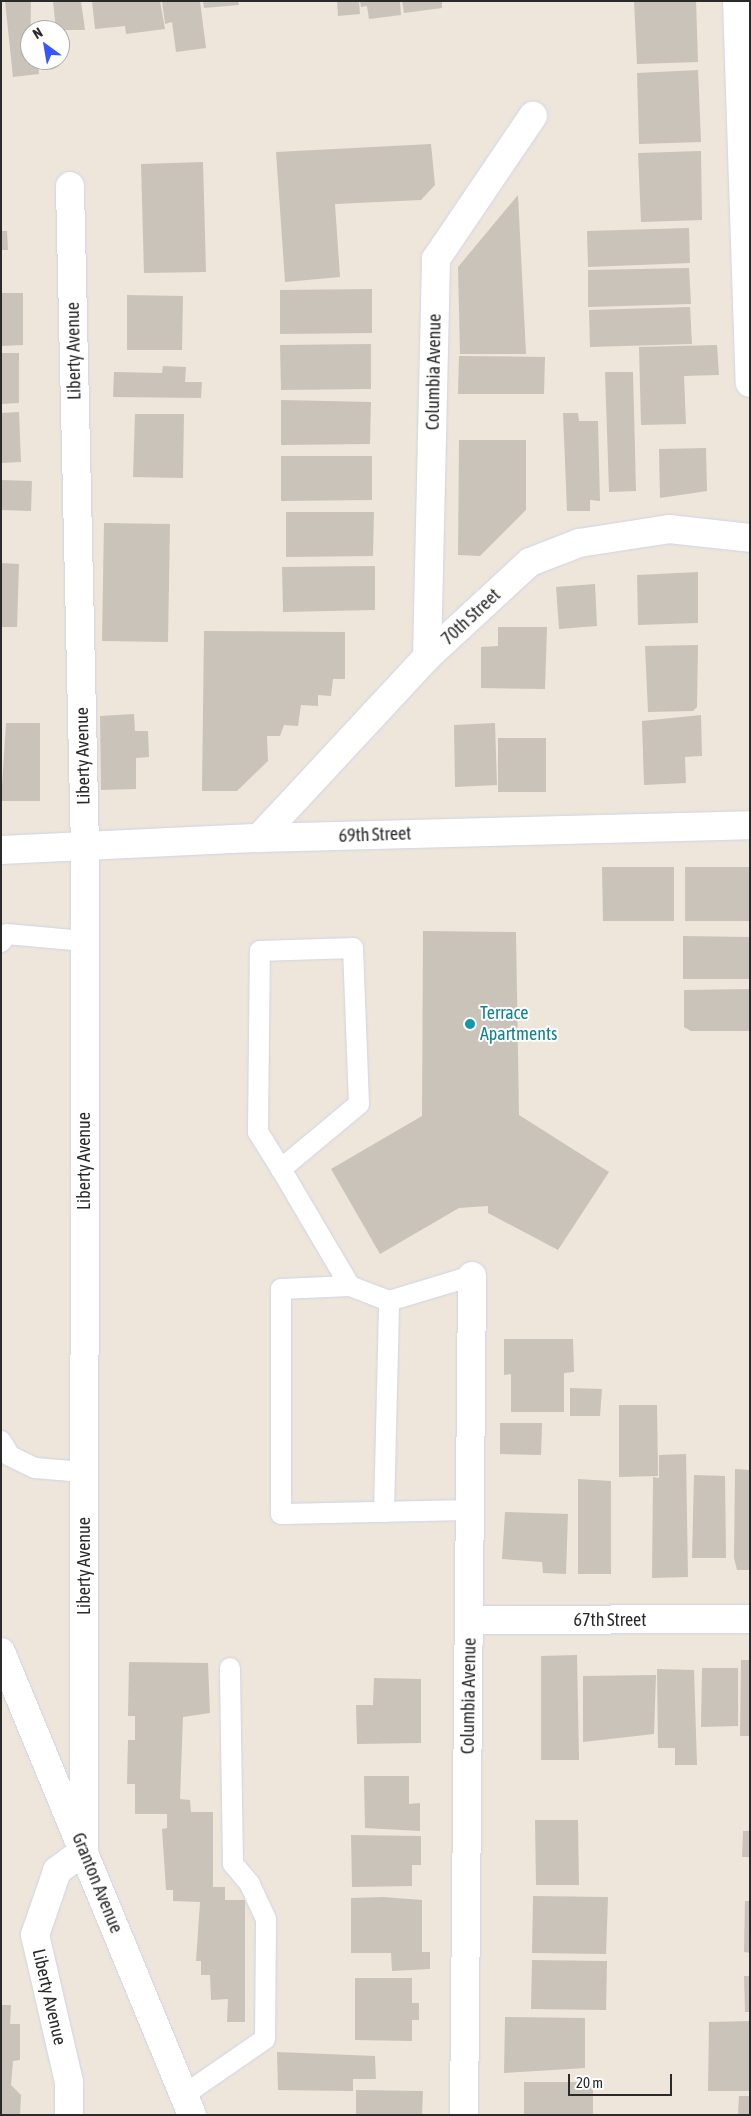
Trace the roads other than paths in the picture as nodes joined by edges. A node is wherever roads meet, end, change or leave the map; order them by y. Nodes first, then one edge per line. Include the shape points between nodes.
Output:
1 (737, 1) edge
2 (533, 116) dead end
3 (70, 186) dead end
4 (750, 383) edge
5 (750, 538) edge
6 (427, 657) junction
7 (750, 825) edge
8 (259, 838) junction
9 (85, 848) junction
10 (1, 850) edge
11 (84, 941) junction
12 (1, 942) edge
13 (281, 1169) junction
14 (472, 1276) joint
15 (350, 1286) junction
16 (388, 1301) junction
17 (1, 1441) edge
18 (84, 1472) junction
19 (469, 1510) junction
20 (384, 1512) junction
21 (470, 1620) junction
22 (750, 1620) edge
23 (1, 1652) edge
24 (230, 1668) dead end
25 (84, 1851) junction
26 (188, 2105) edge
27 (69, 2115) edge
28 (464, 2115) edge

1 - 4 street
2 - 6 street, Columbia Avenue via 436,259
3 - 9 street, Liberty Avenue
5 - 6 street, 70th Street via 669,529 579,543 530,562
6 - 8 street, 70th Street
7 - 8 street, 69th Street
8 - 9 street, 69th Street
9 - 10 street, 69th Street
9 - 11 street, Liberty Avenue
11 - 12 lane via 7,934
11 - 18 street, Liberty Avenue
13 - 13 lane via 258,1132 260,951 353,948 359,1104
13 - 15 lane
14 - 16 lane
14 - 19 street, Columbia Avenue
15 - 16 lane
15 - 20 lane via 280,1289 281,1514
16 - 20 lane
17 - 18 lane via 10,1456 35,1468
18 - 25 street, Liberty Avenue
19 - 20 lane
19 - 21 street, Columbia Avenue
21 - 22 street, 67th Street
21 - 28 street, Columbia Avenue
23 - 25 street, Granton Avenue
24 - 26 lane via 233,1864 250,1884 266,1919 265,2039
25 - 26 street, Granton Avenue
25 - 27 street, Liberty Avenue via 57,1871 35,1935 69,2082

